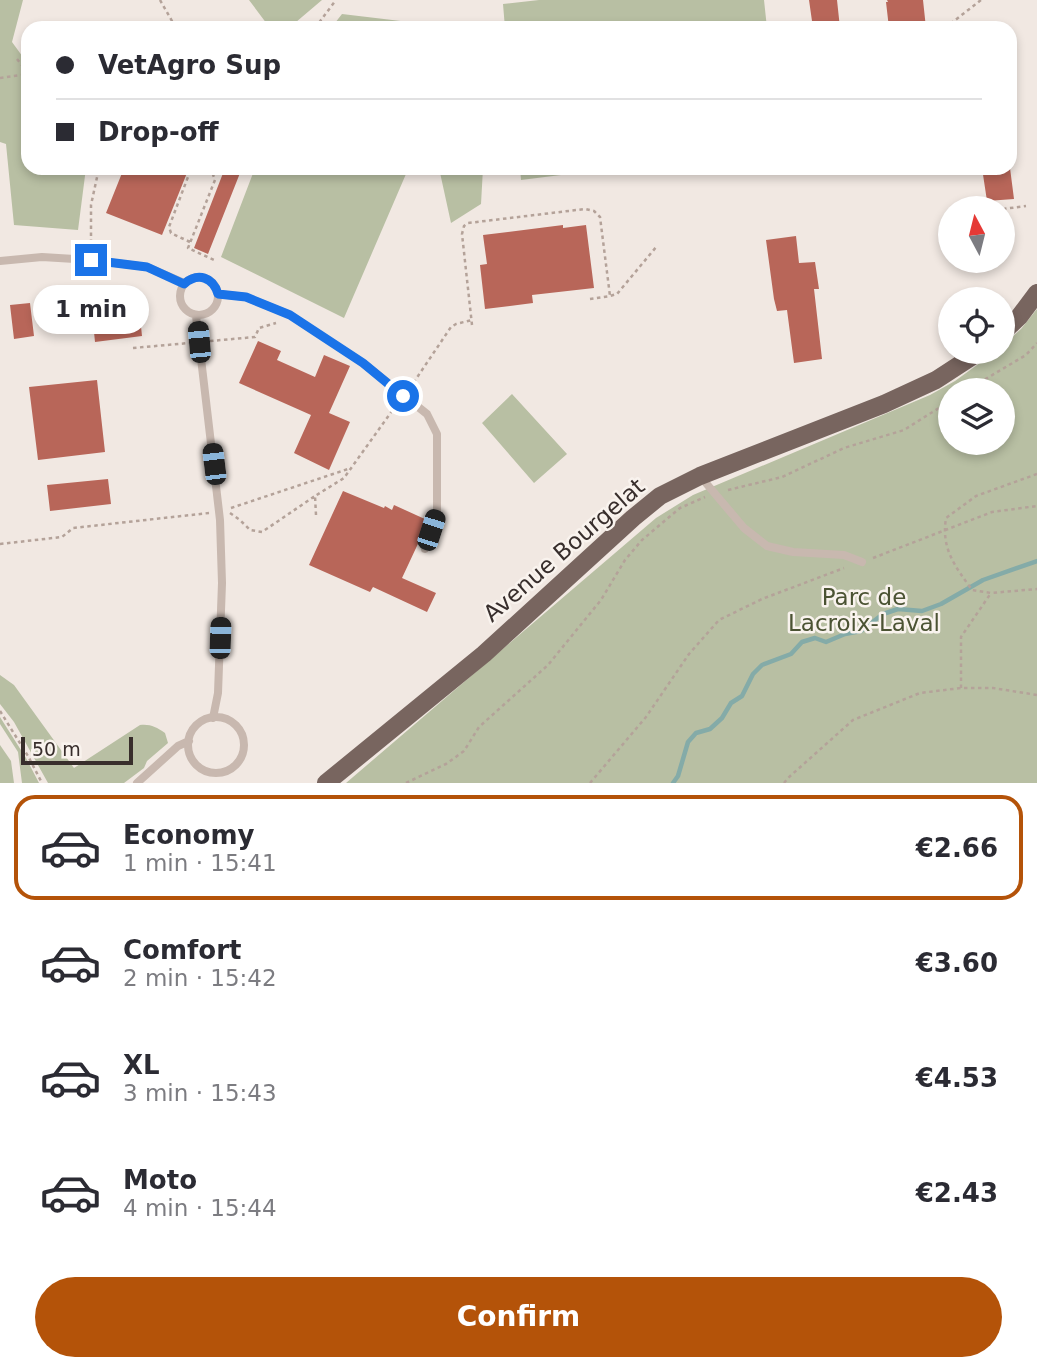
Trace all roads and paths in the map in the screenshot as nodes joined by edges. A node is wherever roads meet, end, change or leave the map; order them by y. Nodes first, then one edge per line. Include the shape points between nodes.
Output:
1 (160, 0) edge
2 (336, 0) edge
3 (981, 0) edge
4 (172, 21) edge
5 (320, 21) edge
6 (954, 21) edge
7 (17, 59) dead end
8 (21, 64) edge
9 (21, 75) edge
10 (0, 78) edge
11 (97, 175) edge
12 (189, 175) edge
13 (213, 175) edge
14 (1026, 206) dead end
15 (1015, 207) edge
16 (190, 242) junction
17 (657, 246) dead end
18 (91, 260) junction
19 (214, 260) dead end
20 (0, 261) edge
21 (184, 284) junction
22 (1037, 293) edge
23 (218, 294) junction
24 (610, 296) junction
25 (590, 299) dead end
26 (197, 316) junction
27 (1015, 321) edge
28 (472, 325) dead end
29 (199, 342) junction
30 (1037, 343) edge
31 (133, 348) dead end
32 (961, 364) edge
33 (987, 378) edge
34 (403, 396) junction
35 (938, 409) edge
36 (351, 468) junction
37 (1037, 474) edge
38 (699, 476) junction
39 (714, 493) junction
40 (315, 496) junction
41 (1037, 506) edge
42 (219, 512) junction
43 (316, 515) dead end
44 (943, 532) junction
45 (0, 544) edge
46 (425, 549) dead end
47 (862, 562) junction
48 (1037, 589) edge
49 (991, 593) junction
50 (961, 688) junction
51 (1037, 695) edge
52 (0, 711) edge
53 (213, 718) junction
54 (188, 741) junction
55 (220, 773) junction
56 (214, 782) edge
57 (42, 783) edge
58 (137, 783) edge
59 (326, 783) edge
60 (405, 783) edge
61 (590, 783) edge
62 (784, 783) edge

1 - 4 path
2 - 5 path
3 - 6 path
7 - 8 path
9 - 10 path
11 - 18 path via 91,205
12 - 16 path via 169,227 171,233
13 - 16 path
14 - 15 path
16 - 19 path via 188,248
17 - 24 path via 617,294
18 - 20 lane via 43,257
18 - 21 lane via 147,267
21 - 23 lane via 195,277 208,279
21 - 26 lane via 179,294 182,306
22 - 27 main road
23 - 26 lane via 213,310
23 - 34 lane via 246,297 290,315 363,363
24 - 25 path
24 - 28 path via 600,217 594,211 468,223 462,234
26 - 29 lane
29 - 31 path
29 - 42 lane
30 - 33 path
32 - 38 main road, Avenue Bourgelat via 884,404
34 - 36 path
34 - 46 lane via 427,414 437,434 437,511
35 - 39 path via 904,430 844,448 782,477
36 - 40 path via 344,478
36 - 42 path
37 - 44 path via 976,496 946,518
38 - 39 lane
38 - 59 main road, Avenue Bourgelat via 660,496 633,517 484,653
39 - 47 lane via 744,528 767,546 844,555
39 - 60 path via 680,508 642,540 548,665 479,727 464,751
40 - 42 path via 262,531 250,530 227,511
40 - 43 path
41 - 44 path via 992,512
42 - 45 path via 73,528 62,537
42 - 53 lane via 222,583
44 - 47 path
44 - 49 path via 950,559 972,590
47 - 61 path via 719,620
48 - 49 path
49 - 50 path via 961,637
50 - 51 path
50 - 62 path via 920,693 853,720
52 - 57 path
53 - 54 lane via 197,725
53 - 55 lane via 231,722 243,737 237,764
54 - 55 lane via 196,765
54 - 58 lane
55 - 56 lane

